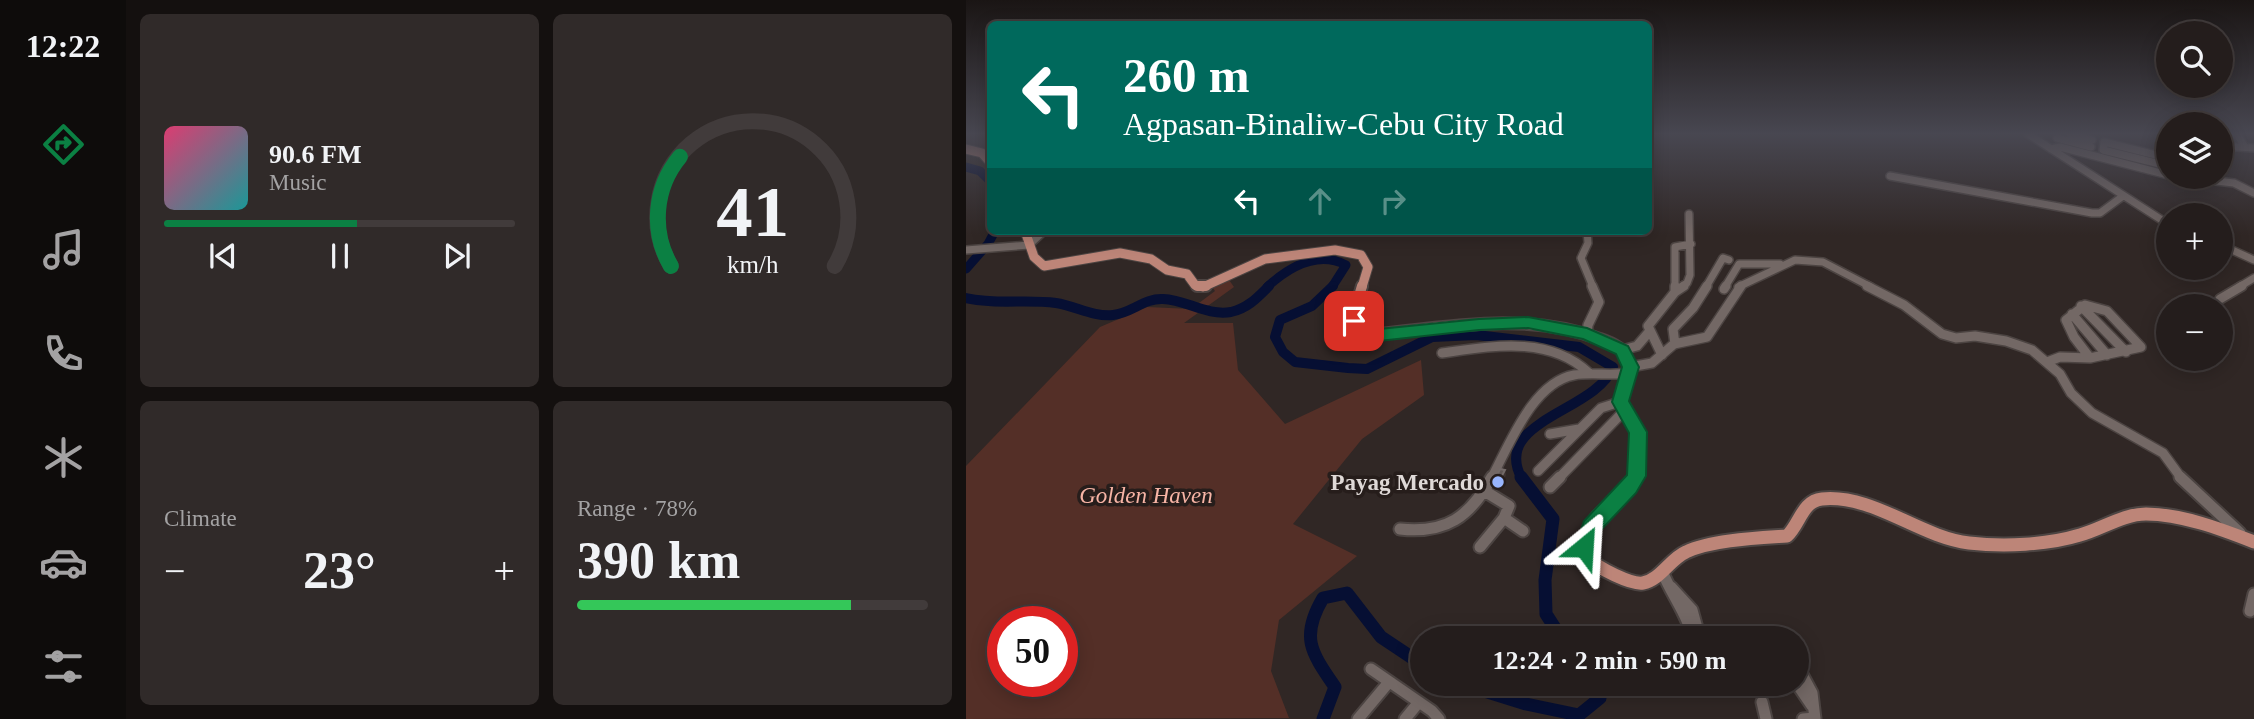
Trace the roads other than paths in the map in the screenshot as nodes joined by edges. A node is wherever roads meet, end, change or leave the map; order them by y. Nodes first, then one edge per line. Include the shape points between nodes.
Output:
1 (2079, 168) edge
2 (1890, 176) dead end
3 (2233, 184) edge
4 (2254, 193) edge
5 (2123, 196) junction
6 (1689, 214) dead end
7 (2156, 217) edge
8 (1026, 235) edge
9 (1040, 235) edge
10 (1587, 235) edge
11 (1691, 244) junction
12 (1029, 245) junction
13 (966, 250) edge
14 (2233, 251) edge
15 (1729, 260) dead end
16 (2254, 260) edge
17 (1782, 264) junction
18 (2254, 278) edge
19 (1724, 289) dead end
20 (1675, 292) junction
21 (2228, 294) edge
22 (2081, 306) junction
23 (2072, 314) junction
24 (1649, 332) junction
25 (1587, 334) junction
26 (1675, 344) junction
27 (2141, 347) joint
28 (1622, 350) junction
29 (2126, 352) junction
30 (1442, 353) dead end
31 (1662, 355) junction
32 (2107, 355) junction
33 (2090, 358) junction
34 (2047, 362) junction
35 (1625, 372) junction
36 (1589, 373) junction
37 (1622, 406) junction
38 (1579, 429) junction
39 (1550, 434) dead end
40 (1538, 471) dead end
41 (1550, 487) dead end
42 (1486, 492) junction
43 (1504, 518) junction
44 (1400, 529) dead end
45 (1523, 531) dead end
46 (2250, 540) edge
47 (1480, 547) dead end
48 (1662, 571) junction
49 (2254, 594) edge
50 (2249, 611) dead end
51 (1694, 623) junction
52 (1694, 626) edge
53 (1695, 626) edge
54 (1371, 669) dead end
55 (1389, 682) junction
56 (1809, 687) edge
57 (1802, 696) edge
58 (1419, 702) junction
59 (1762, 702) dead end
60 (1811, 716) edge
61 (1358, 719) edge
62 (1405, 719) edge
63 (1439, 719) edge
64 (1766, 719) edge

1 - 5 street
2 - 5 street via 2100,214
3 - 4 street
5 - 7 street
6 - 11 street
8 - 12 main road
9 - 12 street
10 - 25 street via 1581,257 1599,302
11 - 20 street via 1690,275
11 - 20 street via 1675,247
12 - 13 street
12 - 25 main road via 1044,266 1120,253 1151,259 1167,270 1187,274 1203,287 1265,259 1346,250 1361,255 1368,267 1353,316 1359,330 1371,335 1528,323
14 - 16 street
15 - 26 street via 1723,258 1687,317 1673,329
17 - 19 street via 1739,264
17 - 26 street via 1738,287 1707,337
17 - 34 street via 1813,260 1904,305 1942,334 2016,343
18 - 21 street
20 - 24 street via 1648,326
22 - 23 street
22 - 27 street via 2107,311
22 - 29 street
23 - 32 street
23 - 33 street via 2066,320
24 - 28 street via 1637,346
24 - 31 street
25 - 28 main road
26 - 31 street
27 - 29 street
28 - 35 main road
29 - 32 street
30 - 36 street via 1508,345 1541,349 1569,355
31 - 35 street via 1650,365
32 - 33 street
33 - 34 street via 2060,357
34 - 46 street via 2082,405 2162,453 2186,485
35 - 36 street
35 - 37 main road
36 - 42 street via 1570,375 1545,392 1516,429
37 - 38 street via 1601,408
37 - 41 street
37 - 48 main road via 1638,432 1636,476 1591,527 1584,547 1590,560 1629,583 1646,583
38 - 39 street
38 - 40 street
42 - 43 street via 1509,506
42 - 44 street via 1464,517 1448,526 1430,531
43 - 45 street
43 - 47 street
46 - 48 main road via 2144,513 2062,540 1968,542 1826,499 1806,506 1787,536 1700,547 1678,555
48 - 51 street via 1669,586 1681,594
49 - 50 street
51 - 52 street
51 - 53 street
54 - 55 street
55 - 58 street
55 - 61 street
56 - 60 street
57 - 60 street
58 - 62 street
58 - 63 street
59 - 64 street

